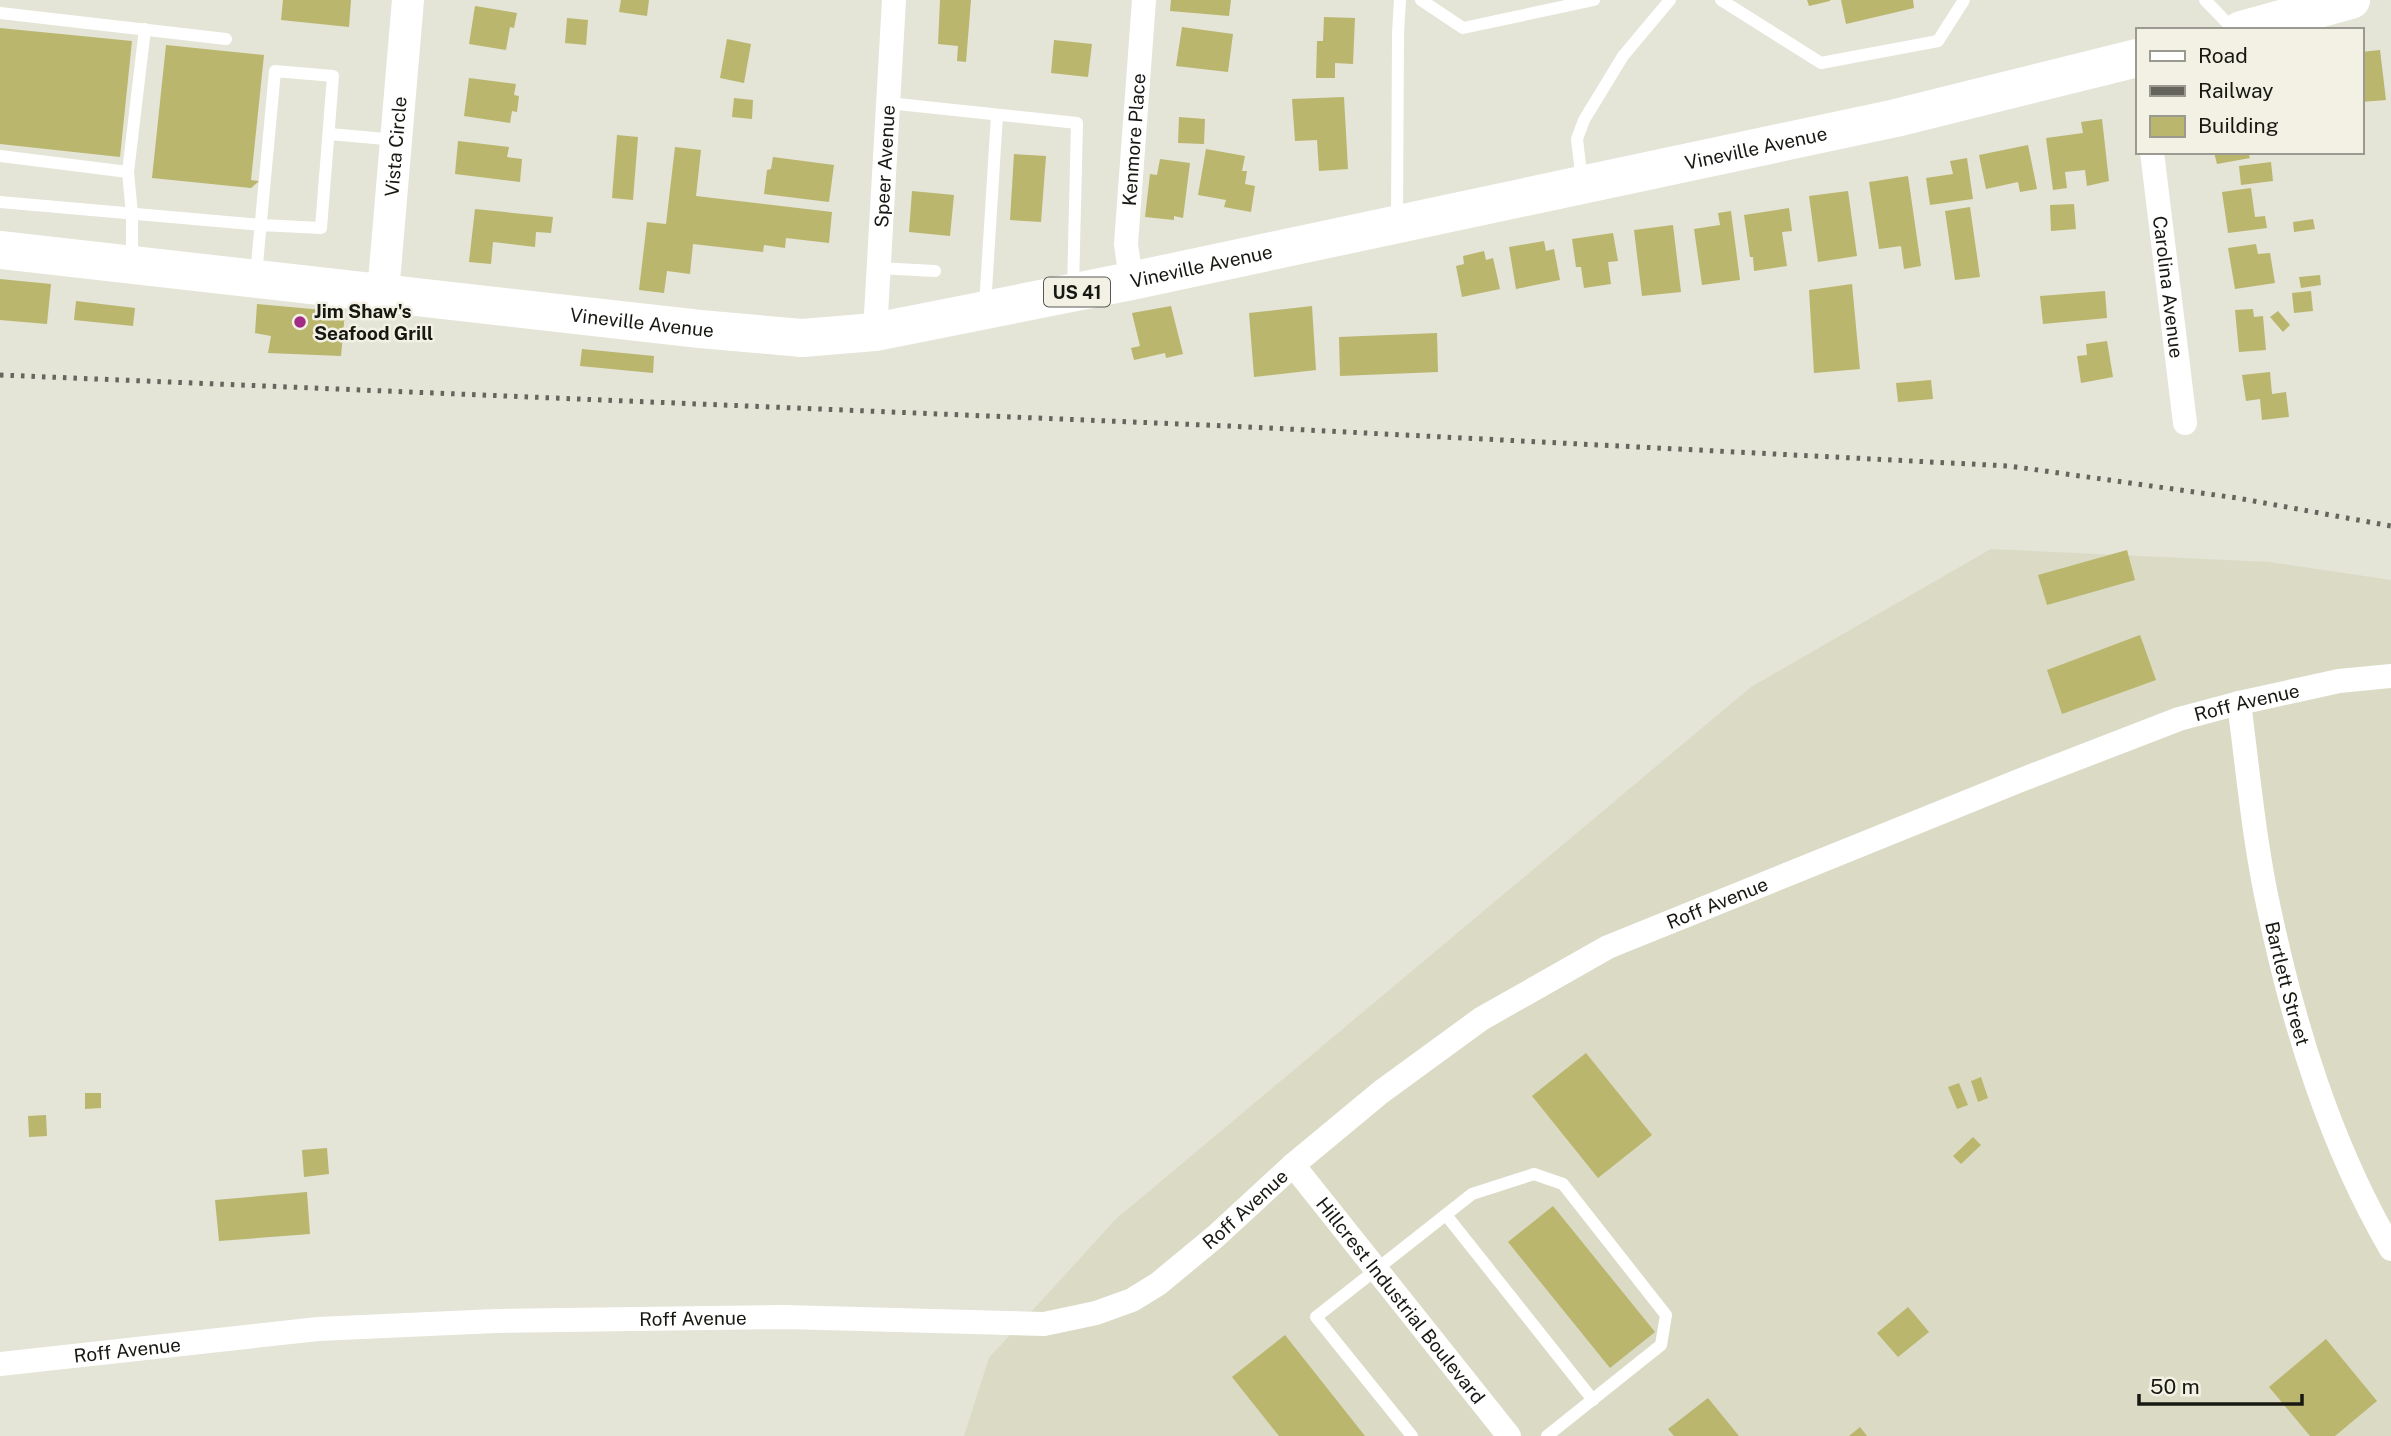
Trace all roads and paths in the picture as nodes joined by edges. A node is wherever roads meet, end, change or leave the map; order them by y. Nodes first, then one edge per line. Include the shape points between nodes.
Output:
1 (408, 0) edge
2 (894, 0) edge
3 (1144, 0) edge
4 (1400, 0) edge
5 (1421, 0) edge
6 (1594, 0) edge
7 (1670, 0) edge
8 (1721, 0) edge
9 (1964, 0) edge
10 (2205, 0) edge
11 (2351, 0) edge
12 (0, 13) edge
13 (2232, 28) edge
14 (2248, 28) edge
15 (145, 29) junction
16 (226, 39) dead end
17 (2136, 58) edge
18 (888, 103) junction
19 (997, 114) junction
20 (330, 134) junction
21 (396, 140) junction
22 (2152, 154) edge
23 (0, 156) edge
24 (128, 172) junction
25 (1582, 186) junction
26 (0, 202) edge
27 (132, 214) junction
28 (261, 225) junction
29 (1397, 225) junction
30 (0, 250) edge
31 (132, 265) junction
32 (878, 268) junction
33 (935, 271) dead end
34 (256, 279) junction
35 (1131, 281) junction
36 (383, 293) junction
37 (1072, 293) junction
38 (984, 310) junction
39 (875, 332) junction
40 (2185, 423) dead end
41 (2391, 676) edge
42 (2239, 703) junction
43 (1293, 1165) junction
44 (1446, 1214) junction
45 (2391, 1250) edge
46 (1376, 1269) junction
47 (0, 1364) edge
48 (1593, 1400) junction
49 (1412, 1436) edge
50 (1509, 1436) edge
51 (1547, 1436) edge

1 - 21 street, Vista Circle
2 - 18 street, Speer Avenue
3 - 35 street, Kenmore Place via 1126,244
4 - 29 lane
5 - 6 lane via 1463,28
7 - 25 lane via 1623,56 1584,120 1577,139
8 - 9 lane via 1821,63 1938,41
10 - 13 lane
11 - 14 main road
12 - 15 lane
15 - 16 lane
15 - 24 lane
17 - 25 main road, Vineville Avenue / US 41 via 1896,118
18 - 19 lane
18 - 32 street, Speer Avenue
19 - 37 lane via 1077,123
19 - 38 lane
20 - 21 lane
20 - 28 lane via 321,228
20 - 28 lane via 333,76 275,71
21 - 36 street, Vista Circle
22 - 40 street, Carolina Avenue
23 - 24 lane
24 - 27 lane
25 - 29 main road, Vineville Avenue / US 41
26 - 27 lane
27 - 28 lane
27 - 31 lane
28 - 34 lane
29 - 35 main road, Vineville Avenue / US 41
30 - 31 main road, Vineville Avenue / US 41
31 - 34 main road, Vineville Avenue / US 41
32 - 33 lane
32 - 39 street, Speer Avenue
34 - 36 main road, Vineville Avenue / US 41
35 - 37 main road, Vineville Avenue / US 41
36 - 39 main road, Vineville Avenue / US 41 via 802,338
37 - 38 main road, Vineville Avenue / US 41
38 - 39 main road, Vineville Avenue / US 41
41 - 42 street, Roff Avenue via 2339,681
42 - 43 street, Roff Avenue via 2179,719 2082,756 1608,947 1481,1019 1381,1092
42 - 45 street, Bartlett Street via 2268,908 2293,1007 2321,1102
43 - 46 street, Hillcrest Industrial Boulevard
43 - 47 street, Roff Avenue via 1158,1284 1096,1313 1044,1324 785,1317 496,1321 318,1329
44 - 46 lane
44 - 48 lane
44 - 48 lane via 1472,1194 1534,1174 1563,1184 1666,1315 1661,1345
46 - 49 lane via 1316,1317
46 - 50 street, Hillcrest Industrial Boulevard
48 - 51 lane

